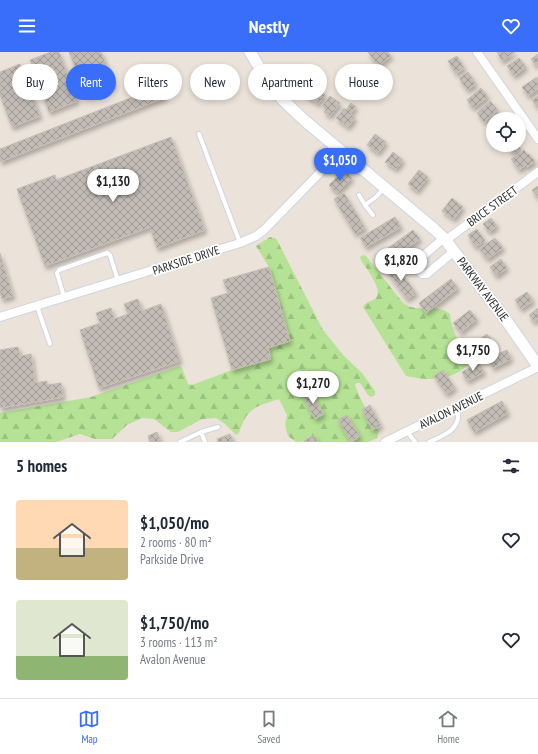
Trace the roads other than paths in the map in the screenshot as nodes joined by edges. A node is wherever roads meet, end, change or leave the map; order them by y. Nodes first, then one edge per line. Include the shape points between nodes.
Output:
1 (250, 52) edge
2 (477, 52) edge
3 (199, 134) dead end
4 (538, 139) edge
5 (341, 151) junction
6 (538, 172) edge
7 (384, 187) junction
8 (359, 195) dead end
9 (365, 205) junction
10 (373, 215) dead end
11 (445, 239) junction
12 (240, 243) junction
13 (454, 251) junction
14 (118, 281) junction
15 (64, 297) junction
16 (37, 306) junction
17 (0, 317) edge
18 (50, 344) dead end
19 (538, 367) edge
20 (457, 407) junction
21 (218, 427) dead end
22 (406, 431) junction
23 (201, 432) junction
24 (180, 442) edge
25 (205, 442) edge
26 (385, 442) edge
27 (415, 442) edge
28 (429, 442) edge

1 - 5 street, PARKWAY AVENUE via 270,85 282,99
2 - 4 street
3 - 12 lane
5 - 7 street, PARKWAY AVENUE
5 - 12 street, PARKSIDE DRIVE via 264,230
6 - 11 street, BRICE STREET
7 - 9 lane
7 - 11 street, PARKWAY AVENUE
8 - 9 lane
9 - 10 lane
11 - 13 street, PARKWAY AVENUE
11 - 13 street, BRICE STREET via 417,261 418,269 422,274 427,274
12 - 14 street, PARKSIDE DRIVE
13 - 19 street, PARKWAY AVENUE
14 - 15 street, PARKSIDE DRIVE
14 - 15 lane via 110,255 107,253 59,270 57,273
15 - 16 street, PARKSIDE DRIVE
16 - 17 street, PARKSIDE DRIVE
16 - 18 lane
19 - 20 street, AVALON AVENUE
20 - 22 street, AVALON AVENUE
20 - 28 lane via 459,416 456,425
21 - 23 lane
22 - 26 street, AVALON AVENUE
22 - 27 lane
23 - 24 lane
23 - 25 lane

